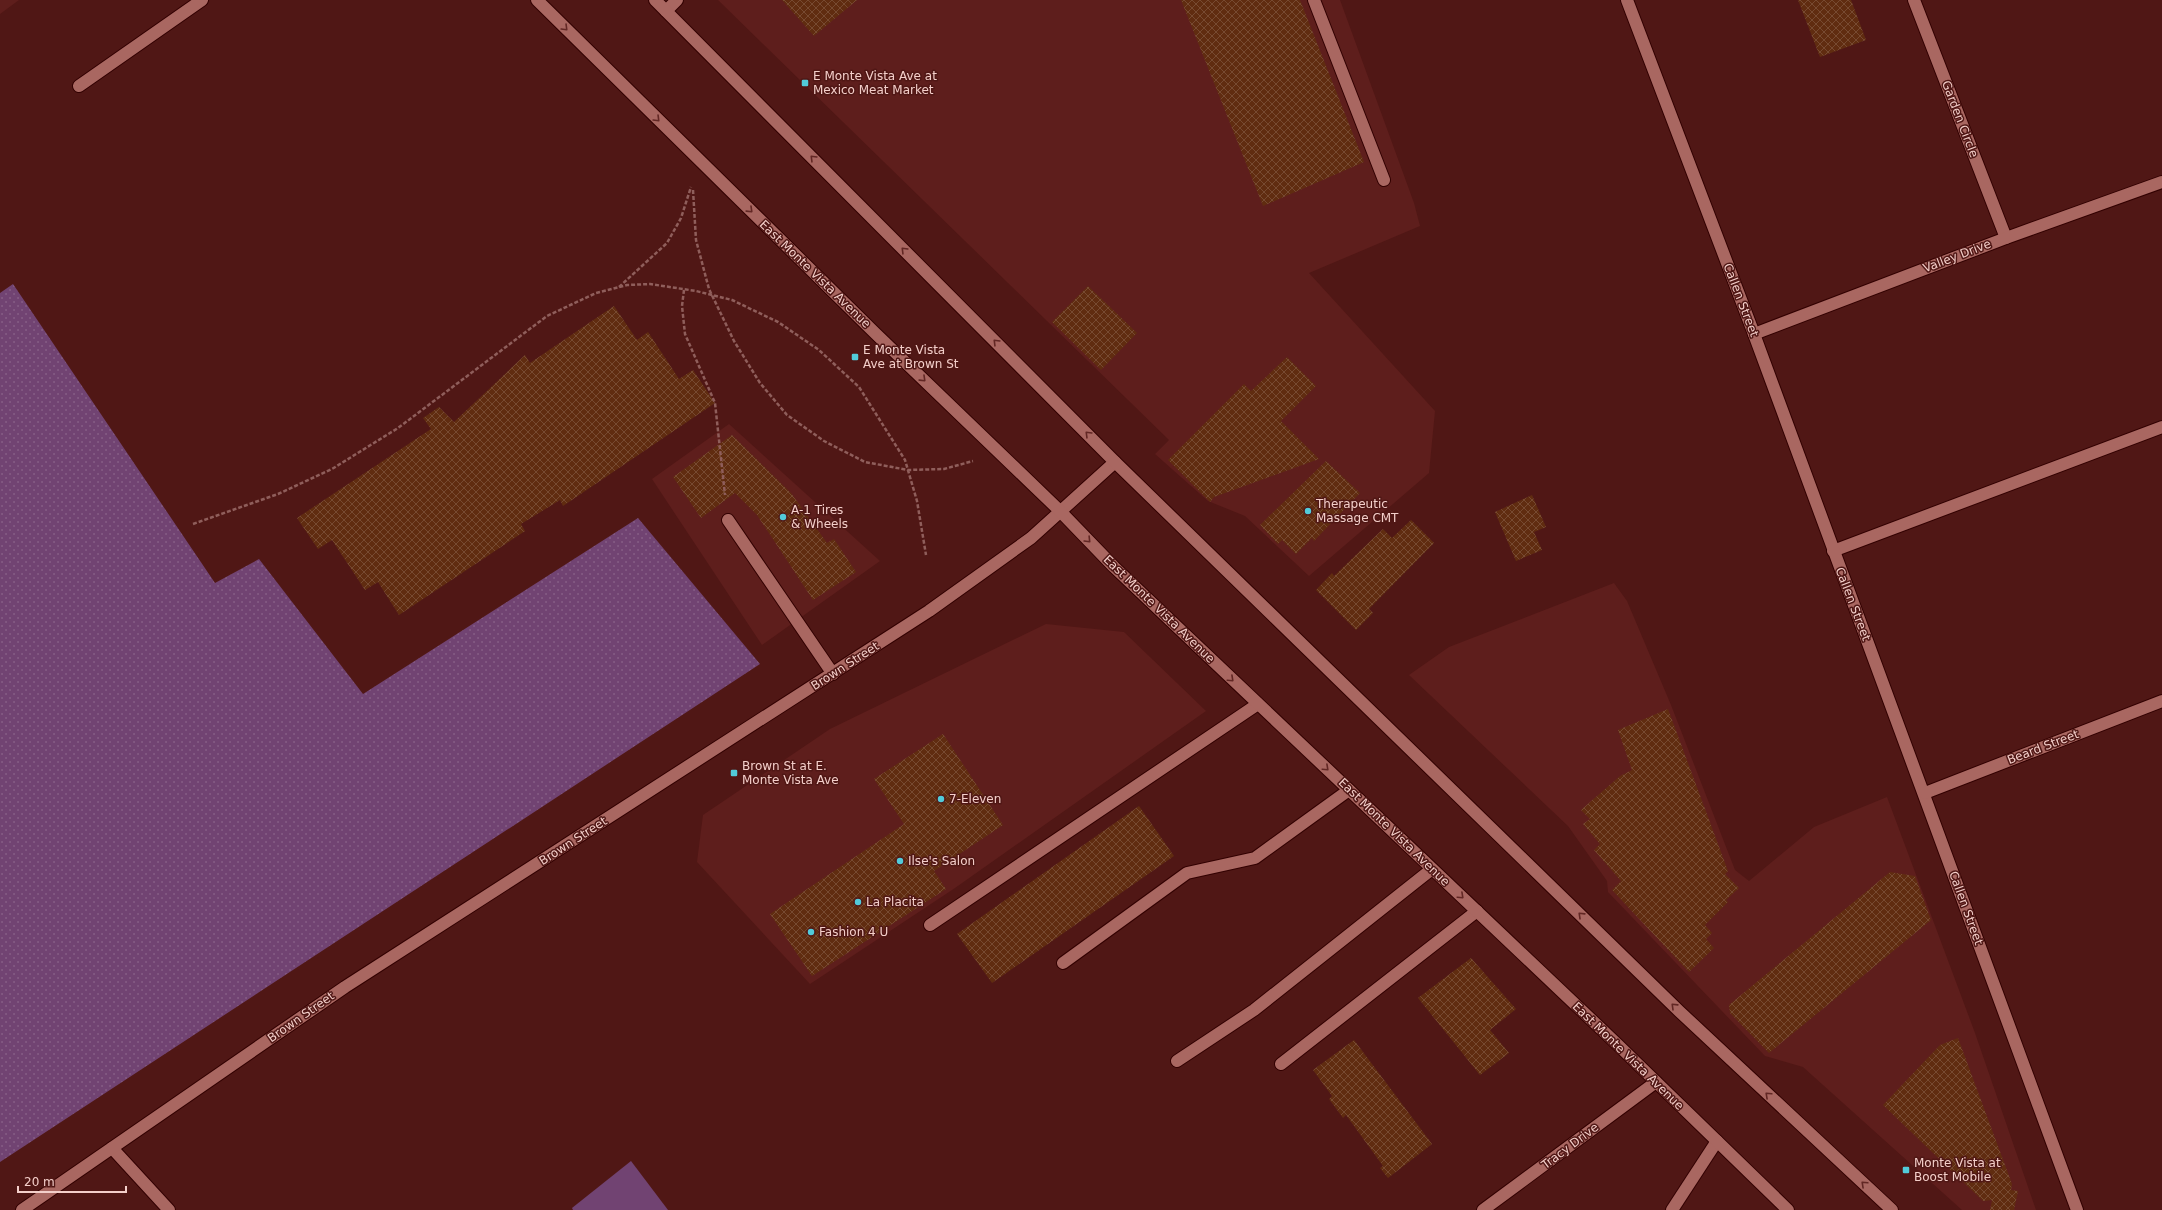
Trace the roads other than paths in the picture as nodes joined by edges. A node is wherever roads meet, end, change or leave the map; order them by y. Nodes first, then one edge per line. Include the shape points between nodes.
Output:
1 (202, 0) edge
2 (537, 0) edge
3 (655, 0) edge
4 (677, 0) edge
5 (1314, 0) edge
6 (1627, 0) edge
7 (1914, 0) edge
8 (666, 10) junction
9 (79, 86) dead end
10 (1384, 180) dead end
11 (2162, 182) edge
12 (2006, 238) junction
13 (1754, 334) junction
14 (2162, 426) edge
15 (1115, 462) junction
16 (1060, 512) junction
17 (728, 520) road end
18 (1833, 551) junction
19 (833, 674) junction
20 (2162, 701) edge
21 (1258, 704) junction
22 (1349, 790) junction
23 (1925, 793) junction
24 (1432, 869) junction
25 (1477, 911) junction
26 (930, 925) dead end
27 (1063, 963) dead end
28 (1177, 1061) dead end
29 (1281, 1064) dead end
30 (1656, 1082) junction
31 (1717, 1141) junction
32 (112, 1148) junction
33 (22, 1210) edge
34 (169, 1210) edge
35 (1483, 1210) edge
36 (1672, 1210) edge
37 (1788, 1210) edge
38 (1892, 1210) edge
39 (2077, 1210) edge

1 - 9 street
2 -> 16 street, East Monte Vista Avenue
3 - 8 street
4 - 8 street
5 - 10 street
6 - 13 street, Callen Street
7 - 12 street, Garden Circle
15 -> 8 street
11 - 12 street, Valley Drive
12 - 13 street, Valley Drive
13 - 18 street, Callen Street
14 - 18 street
15 - 16 street, Brown Street
38 -> 15 street via 1680,1012
16 - 19 street, Brown Street via 1031,538 929,611
16 -> 21 street, East Monte Vista Avenue
17 - 19 street
18 - 23 street, Callen Street
19 - 32 street, Brown Street via 345,987
20 - 23 street, Beard Street
21 -> 22 street, East Monte Vista Avenue
21 - 26 street
22 - 24 street, East Monte Vista Avenue
22 - 27 street via 1255,858 1187,873
23 - 39 street, Callen Street
24 -> 25 street, East Monte Vista Avenue
24 - 28 street via 1254,1010
25 - 29 street
25 - 30 street, East Monte Vista Avenue
30 - 31 street, East Monte Vista Avenue
30 - 35 street, Tracy Drive
31 - 36 street
31 - 37 street, East Monte Vista Avenue
32 - 33 street, Brown Street
32 - 34 street

